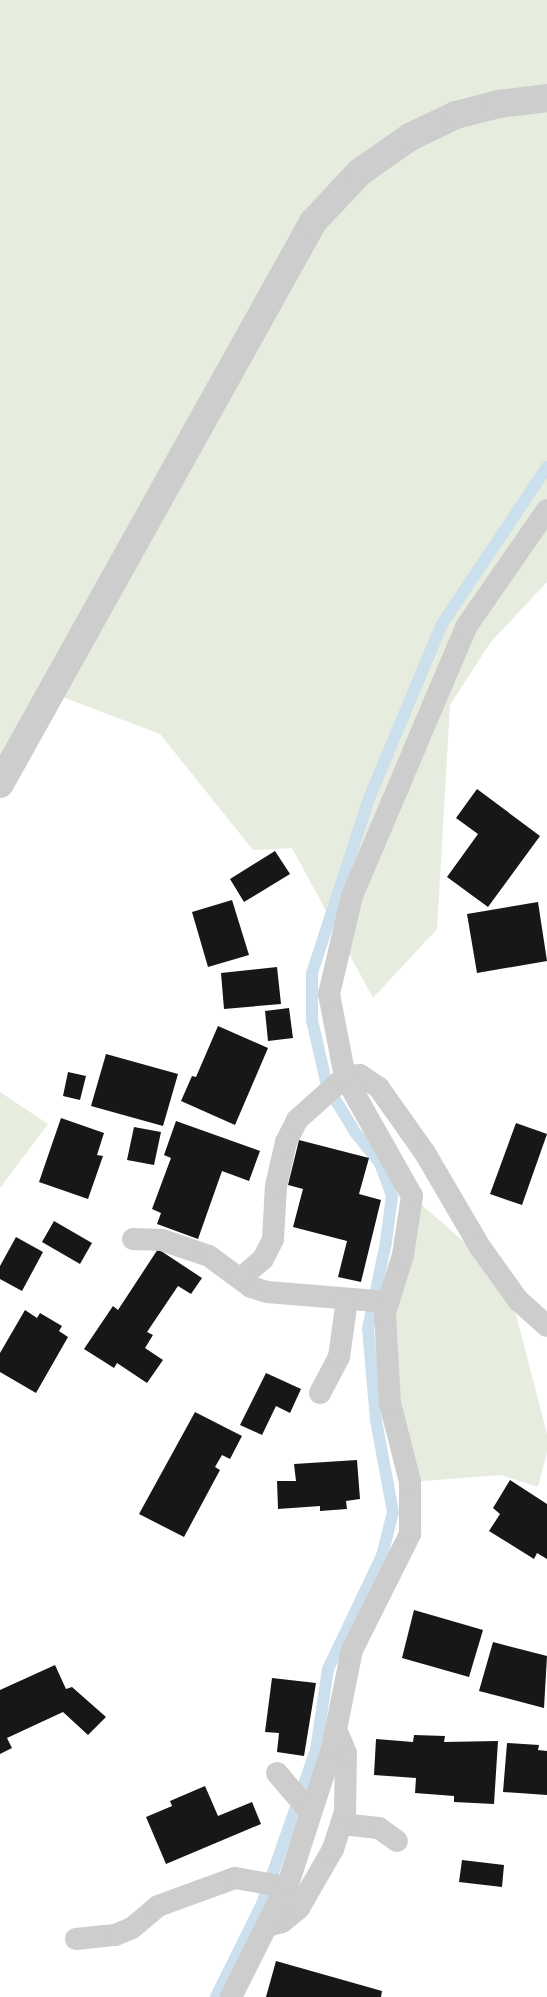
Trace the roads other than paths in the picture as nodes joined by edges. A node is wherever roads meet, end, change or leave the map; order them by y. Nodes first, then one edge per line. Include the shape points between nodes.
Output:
1 (547, 98) edge
2 (547, 510) edge
3 (0, 784) edge
4 (343, 1079) junction
5 (133, 1238) dead end
6 (241, 1278) junction
7 (353, 1301) junction
8 (386, 1302) junction
9 (547, 1326) edge
10 (320, 1393) dead end
11 (336, 1728) junction
12 (284, 1781) dead end
13 (308, 1809) junction
14 (341, 1824) junction
15 (397, 1841) dead end
16 (275, 1884) junction
17 (267, 1926) junction
18 (76, 1939) dead end
19 (231, 1997) edge

1 - 3 street via 499,104 456,115 410,137 360,172 313,222
2 - 4 lane via 466,627 352,896 330,994
4 - 6 lane via 297,1120 286,1142 276,1186 273,1239 263,1259
4 - 8 lane via 412,1196 403,1255
4 - 9 lane via 360,1074 379,1088 425,1152 480,1246 518,1300
5 - 6 lane via 162,1240 209,1256
6 - 7 lane via 251,1287 267,1292
7 - 8 lane
7 - 10 lane via 338,1358
8 - 11 lane via 390,1404 410,1482 410,1534 352,1650
11 - 13 lane
11 - 14 lane via 346,1753 345,1811
12 - 13 lane
13 - 16 lane
14 - 15 lane via 379,1828
14 - 17 lane via 333,1849 299,1908 282,1922
16 - 17 lane
16 - 18 lane via 235,1878 158,1906 132,1928 115,1935
17 - 19 lane

